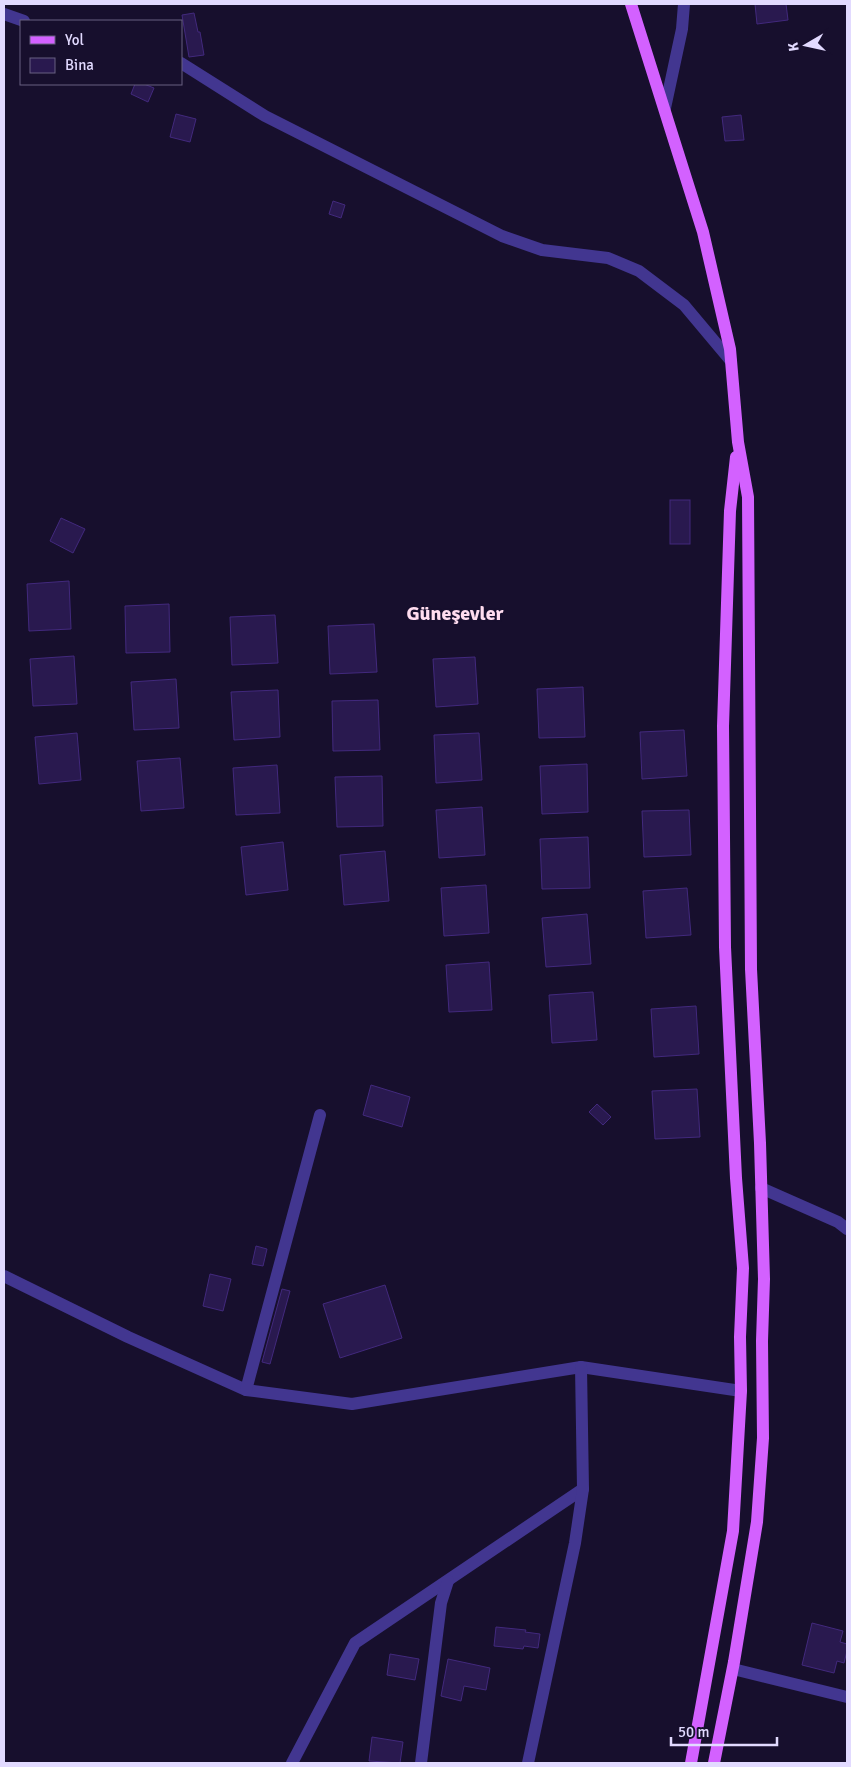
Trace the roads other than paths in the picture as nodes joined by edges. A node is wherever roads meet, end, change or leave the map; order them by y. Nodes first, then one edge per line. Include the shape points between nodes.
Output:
1 (630, 4) edge
2 (684, 4) edge
3 (4, 14) edge
4 (21, 20) edge
5 (182, 64) edge
6 (665, 108) junction
7 (731, 361) junction
8 (738, 442) junction
9 (320, 1115) dead end
10 (761, 1188) junction
11 (847, 1229) edge
12 (4, 1276) edge
13 (581, 1367) junction
14 (246, 1390) junction
15 (741, 1391) junction
16 (583, 1489) junction
17 (448, 1580) junction
18 (733, 1669) junction
19 (847, 1697) edge
20 (292, 1763) edge
21 (421, 1763) edge
22 (528, 1763) edge
23 (691, 1763) edge
24 (714, 1763) edge

1 - 6 main road
2 - 6 street
3 - 4 street
5 - 7 street via 265,116 502,236 542,250 608,258 639,270 684,305
6 - 7 main road via 703,232
7 - 8 main road
8 - 10 main road via 748,497 751,969
8 - 15 main road via 730,511 723,726 725,947 743,1268
9 - 14 street
10 - 11 street
10 - 18 main road via 763,1438 757,1522
12 - 14 street
13 - 14 street via 352,1404
13 - 15 street
13 - 16 street
15 - 23 main road via 733,1531
16 - 17 street
16 - 22 street via 575,1543
17 - 20 street via 355,1643
17 - 21 street via 441,1603
18 - 19 street
18 - 24 main road

